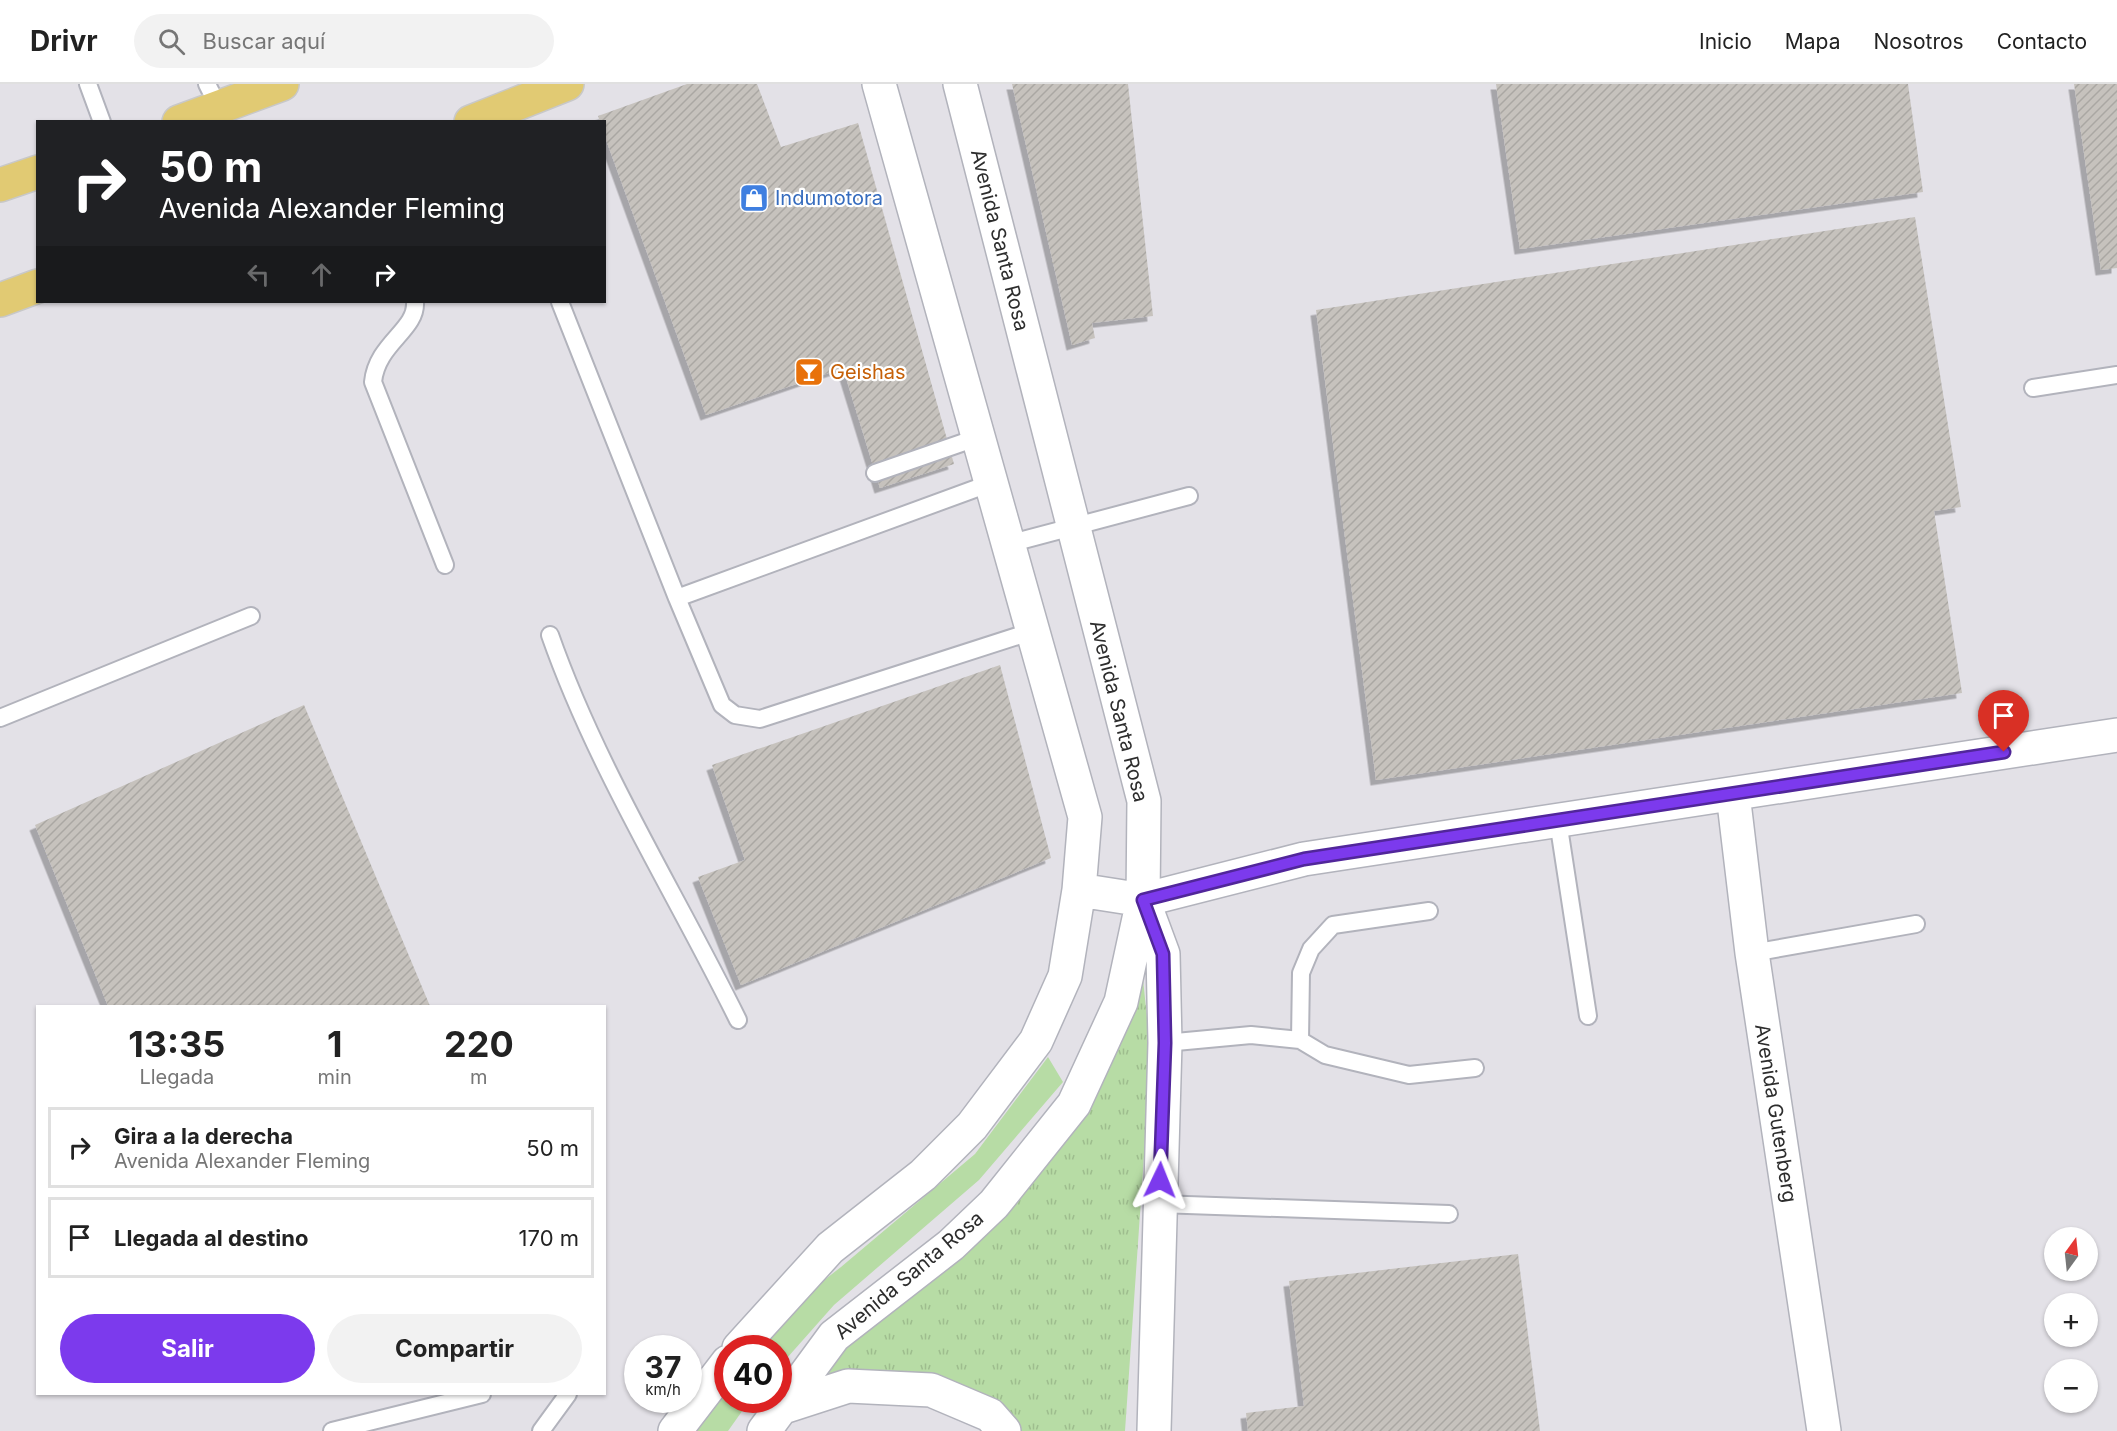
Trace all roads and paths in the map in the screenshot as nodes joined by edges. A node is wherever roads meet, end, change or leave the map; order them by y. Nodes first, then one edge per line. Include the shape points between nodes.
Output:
1 (88, 84) edge
2 (567, 84) edge
3 (879, 84) edge
4 (960, 84) edge
5 (270, 86) edge
6 (213, 96) edge
7 (482, 119) edge
8 (101, 120) edge
9 (182, 120) edge
10 (36, 173) edge
11 (0, 185) edge
12 (36, 287) edge
13 (0, 300) edge
14 (415, 303) edge
15 (560, 303) edge
16 (2117, 375) edge
17 (2033, 388) dead end
18 (979, 437) junction
19 (875, 473) dead end
20 (991, 483) junction
21 (1189, 496) dead end
22 (1074, 529) junction
23 (1008, 544) junction
24 (445, 565) dead end
25 (677, 598) junction
26 (251, 616) dead end
27 (1033, 631) junction
28 (550, 635) dead end
29 (0, 718) edge
30 (2117, 735) edge
31 (1733, 794) junction
32 (1558, 821) junction
33 (1078, 890) junction
34 (1143, 900) junction
35 (1429, 911) dead end
36 (1916, 924) dead end
37 (1752, 953) junction
38 (1588, 1016) dead end
39 (738, 1020) dead end
40 (1300, 1040) junction
41 (1165, 1043) junction
42 (1475, 1068) dead end
43 (1159, 1204) junction
44 (1449, 1214) dead end
45 (751, 1335) edge
46 (714, 1380) edge
47 (478, 1395) edge
48 (567, 1395) edge
49 (772, 1420) edge
50 (332, 1431) edge
51 (541, 1431) edge
52 (675, 1431) edge
53 (1004, 1431) edge
54 (1154, 1431) edge
55 (1824, 1431) edge

1 - 8 lane
2 - 7 main road
3 - 18 main road
4 - 22 main road, Avenida Santa Rosa
5 - 6 main road
6 - 9 main road
10 - 11 main road
12 - 13 main road
14 - 24 lane via 412,320 383,351 373,382
15 - 25 lane
16 - 17 lane
18 - 19 lane
18 - 20 main road
20 - 23 main road
20 - 25 lane
21 - 22 lane
22 - 23 lane
22 - 34 main road, Avenida Santa Rosa via 1144,801
23 - 27 main road
25 - 27 lane via 722,705 735,715 760,718
26 - 29 lane
27 - 33 main road via 1085,817
28 - 39 lane via 566,680 614,780
30 - 31 main road
31 - 32 main road
31 - 37 main road, Avenida Gutenberg
32 - 34 main road via 1304,859
32 - 38 lane
33 - 34 main road
33 - 45 main road via 1065,976 1036,1041 972,1126 923,1175 830,1248
34 - 41 main road via 1163,954
34 - 49 main road, Avenida Santa Rosa via 1121,1002 1074,1104 994,1204 951,1245 834,1336
35 - 40 lane via 1333,925 1311,949 1301,973
36 - 37 lane
37 - 55 main road, Avenida Gutenberg
40 - 41 lane via 1251,1035
40 - 42 lane via 1325,1055 1409,1075
41 - 43 main road
43 - 44 lane
43 - 54 main road
46 - 52 main road
47 - 50 lane
48 - 51 lane
49 - 53 main road via 848,1386 931,1390 990,1415

